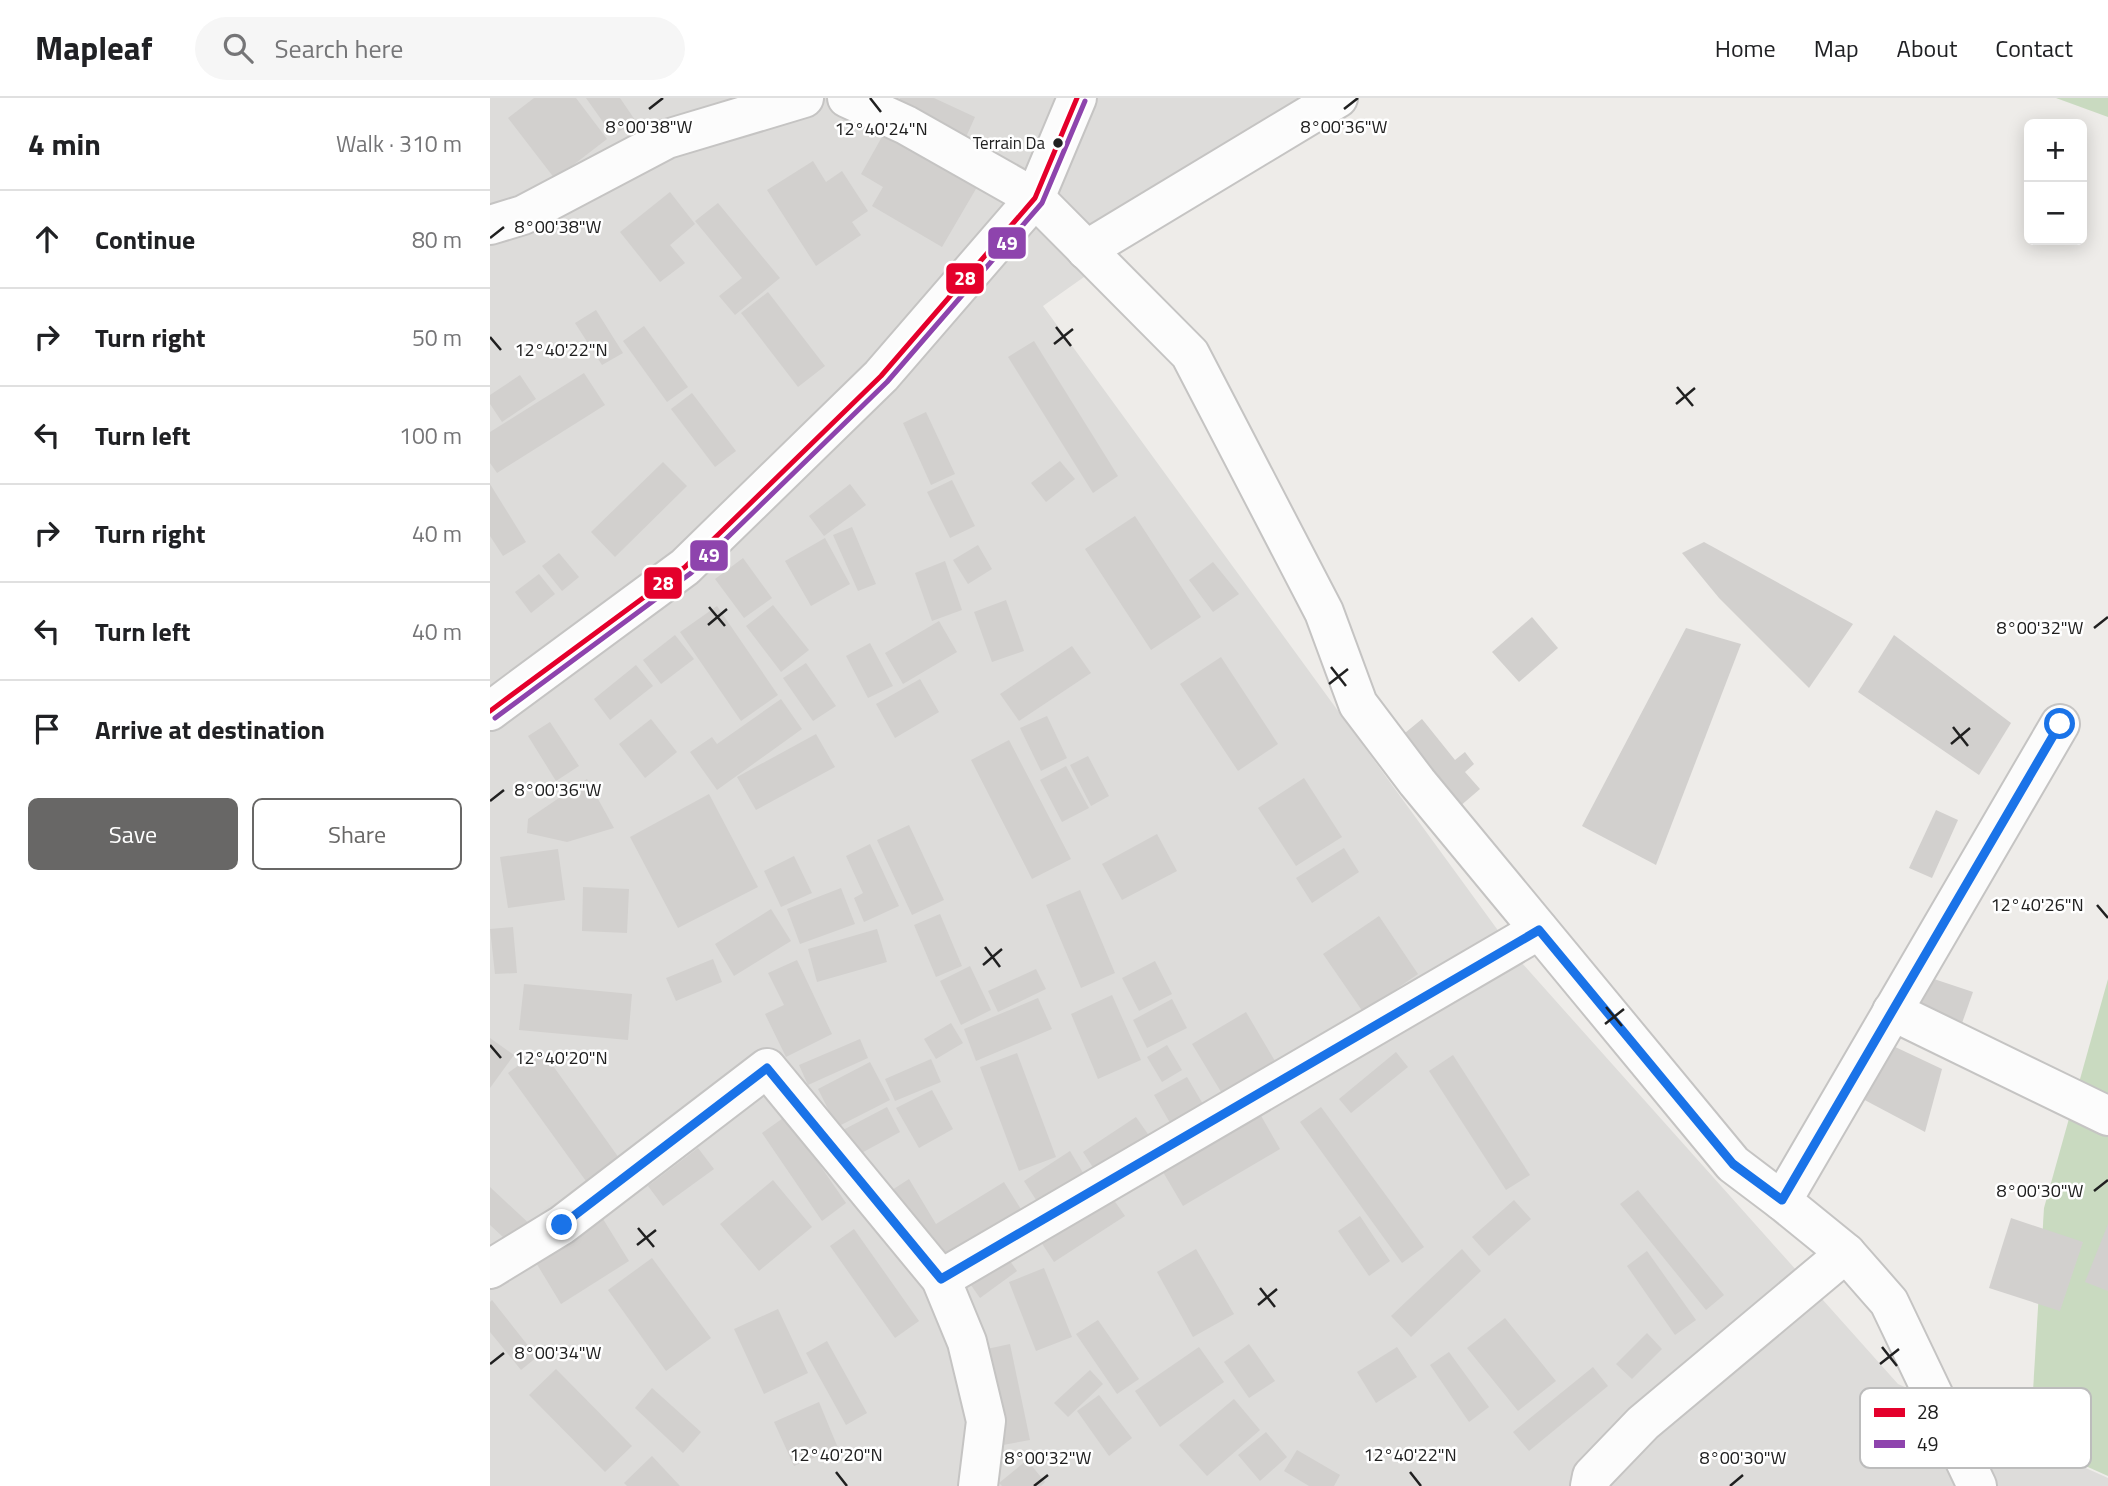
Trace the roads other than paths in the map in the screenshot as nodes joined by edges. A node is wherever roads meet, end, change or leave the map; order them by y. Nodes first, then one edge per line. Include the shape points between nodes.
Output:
1 (804, 98) edge
2 (847, 98) edge
3 (1077, 98) edge
4 (1338, 98) edge
5 (1035, 198) junction
6 (490, 225) edge
7 (1086, 250) junction
8 (490, 711) edge
9 (2060, 724) dead end
10 (1539, 930) junction
11 (1892, 1011) junction
12 (2108, 1116) edge
13 (1782, 1200) junction
14 (1846, 1253) junction
15 (490, 1269) edge
16 (941, 1279) junction
17 (1931, 1388) edge
18 (1969, 1468) edge
19 (978, 1486) edge
20 (1590, 1486) edge
21 (1978, 1486) edge

1 - 6 street via 667,139 523,215
2 - 5 street via 906,125
3 - 5 street
4 - 7 street
5 - 7 street
5 - 8 street via 881,376 685,567
7 - 10 street via 1190,354 1324,612 1358,704
9 - 11 street
10 - 13 street via 1733,1164
10 - 16 street
11 - 12 street
11 - 13 street
13 - 14 street
14 - 17 street via 1889,1302
14 - 20 street via 1643,1423 1592,1476
15 - 16 street via 562,1225 767,1068
16 - 19 street via 967,1342 986,1421
18 - 21 street

